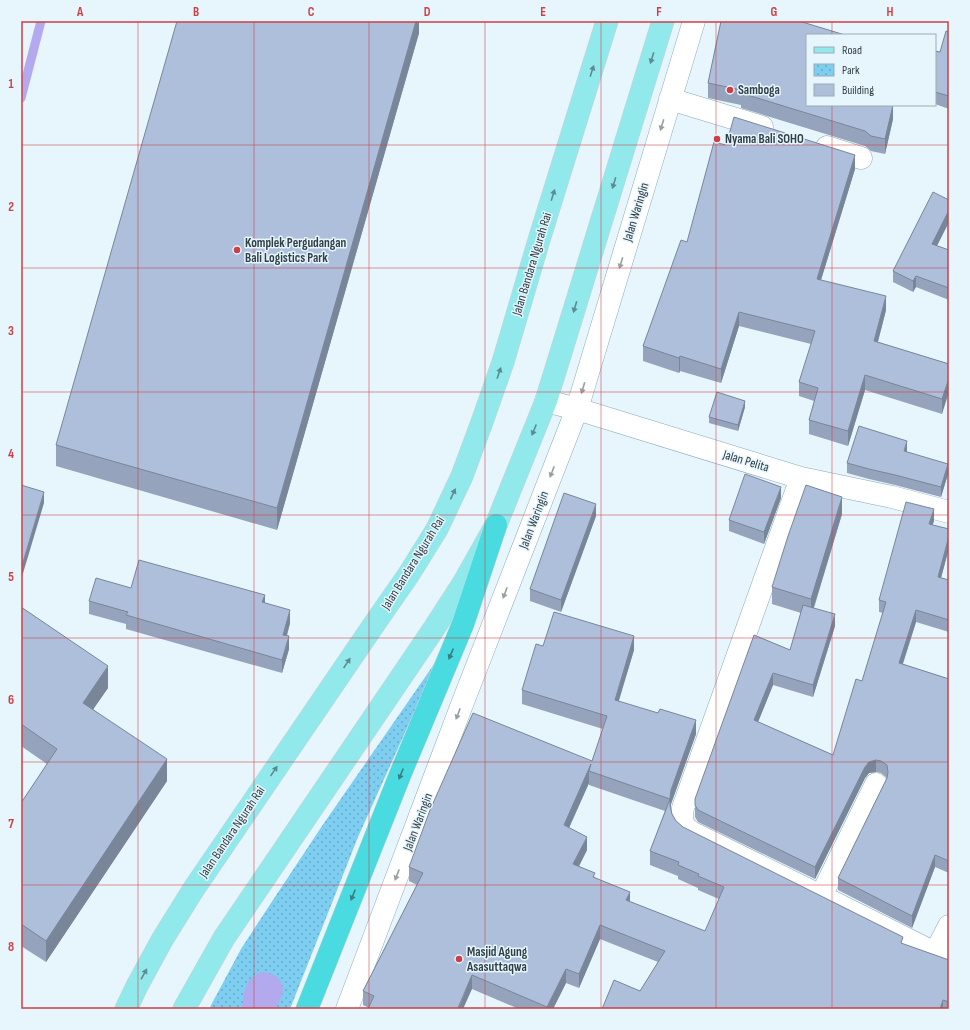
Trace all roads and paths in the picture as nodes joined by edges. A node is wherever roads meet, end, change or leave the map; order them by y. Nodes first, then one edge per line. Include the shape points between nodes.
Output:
1 (608, 21) edge
2 (663, 21) edge
3 (694, 21) edge
4 (670, 99) junction
5 (777, 132) edge
6 (807, 141) edge
7 (861, 158) dead end
8 (546, 401) junction
9 (576, 409) junction
10 (801, 478) junction
11 (949, 512) edge
12 (496, 525) junction
13 (463, 624) junction
14 (490, 633) junction
15 (876, 784) dead end
16 (821, 896) junction
17 (949, 926) edge
18 (942, 956) edge
19 (126, 1009) edge
20 (184, 1009) edge
21 (307, 1009) edge
22 (347, 1009) edge

19 -> 1 main road, Jalan Bandara Ngurah Rai via 162,940 193,890 409,574 437,529 462,476 500,369
2 -> 8 main road
3 - 4 street, Jalan Waringin
4 - 5 street
4 -> 9 street, Jalan Waringin
6 - 7 street
8 - 9 street, Jalan Pelita
8 -> 12 main road
9 - 10 street, Jalan Pelita
9 -> 14 street, Jalan Waringin
10 - 11 street, Jalan Pelita
10 - 16 street via 683,808 682,822 691,832
12 - 13 highway
12 - 20 main road via 433,630 224,938
13 - 14 street
13 -> 21 highway
14 -> 22 street, Jalan Waringin
15 - 16 street
16 - 18 street
17 - 18 street

